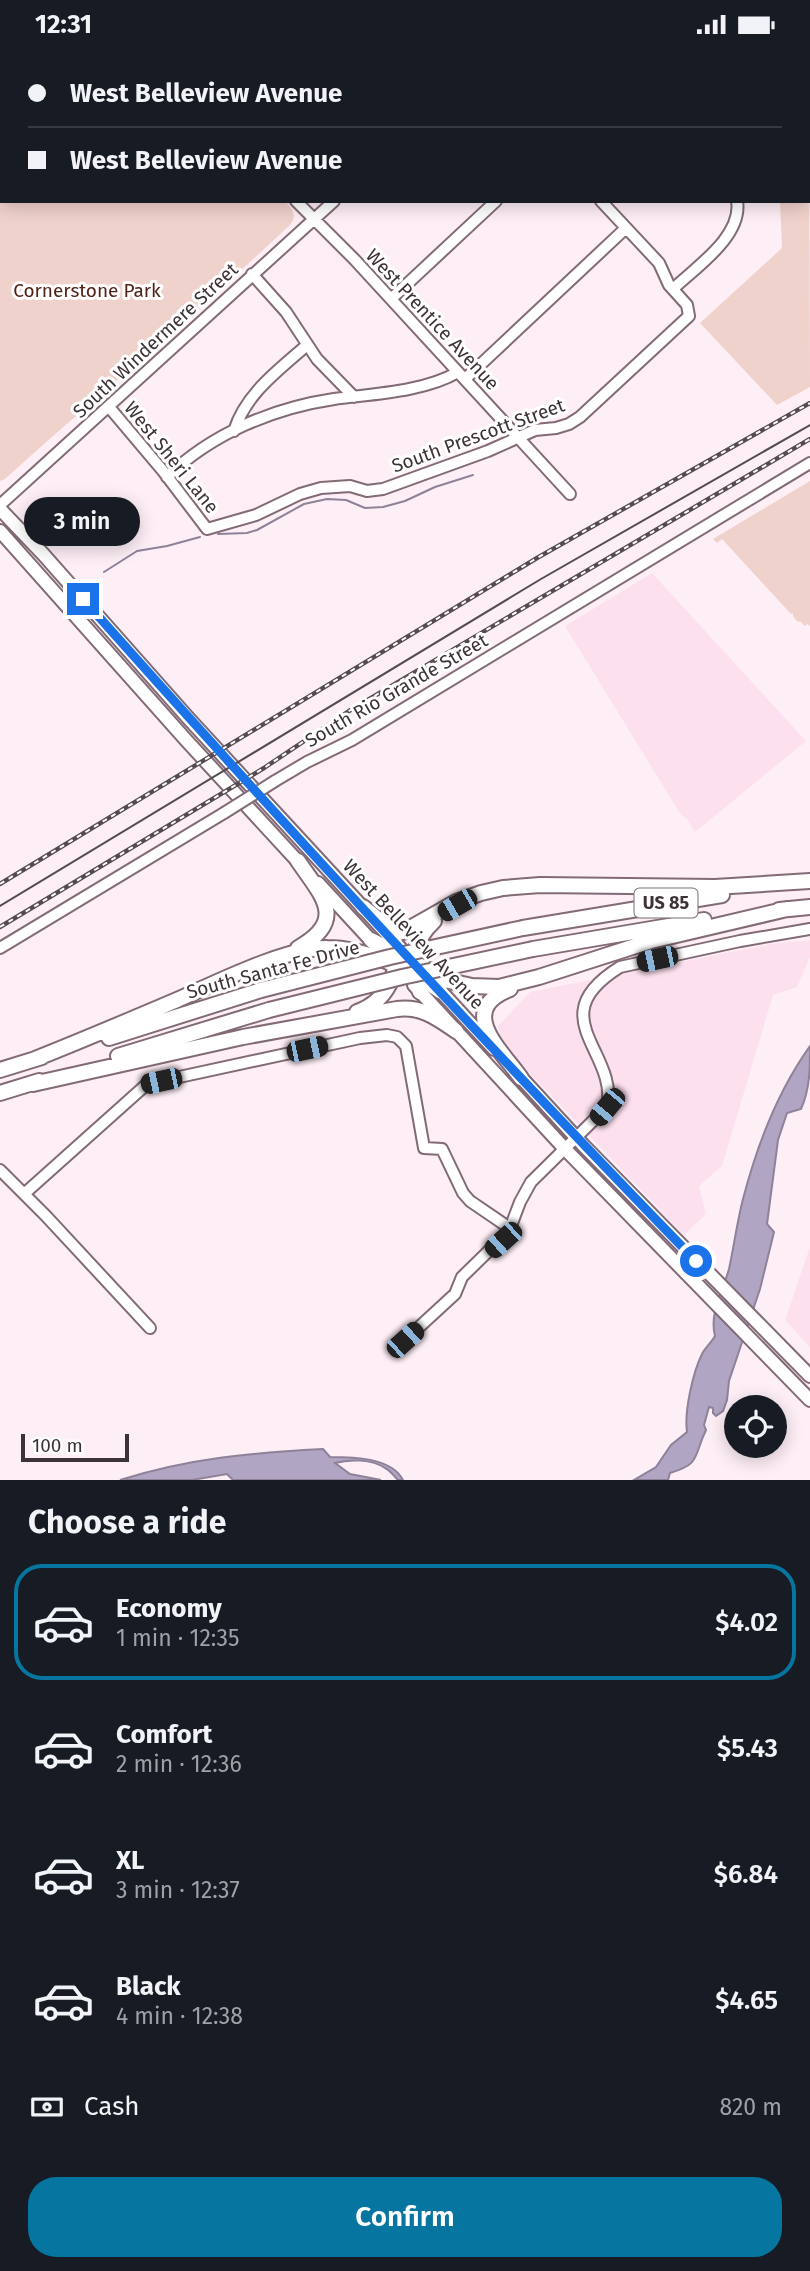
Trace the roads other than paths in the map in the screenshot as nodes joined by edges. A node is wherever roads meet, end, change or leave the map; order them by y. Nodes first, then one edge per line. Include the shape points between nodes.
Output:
1 (298, 203) edge
2 (332, 203) edge
3 (494, 203) edge
4 (603, 203) edge
5 (737, 203) edge
6 (314, 219) junction
7 (626, 228) junction
8 (252, 274) junction
9 (673, 289) junction
10 (391, 299) junction
11 (307, 345) junction
12 (461, 375) junction
13 (354, 397) junction
14 (109, 407) junction
15 (234, 431) junction
16 (518, 437) junction
17 (810, 463) edge
18 (167, 477) junction
19 (570, 494) dead end
20 (0, 507) edge
21 (206, 529) joint
22 (0, 531) edge
23 (298, 861) junction
24 (810, 881) edge
25 (518, 886) junction
26 (363, 907) junction
27 (810, 907) edge
28 (787, 909) junction
29 (810, 929) edge
30 (371, 940) joint
31 (0, 948) edge
32 (396, 954) junction
33 (285, 956) junction
34 (414, 969) junction
35 (539, 977) junction
36 (440, 991) joint
37 (420, 992) junction
38 (329, 1021) junction
39 (456, 1031) junction
40 (35, 1059) junction
41 (0, 1070) edge
42 (521, 1078) junction
43 (33, 1084) junction
44 (0, 1093) edge
45 (576, 1138) junction
46 (565, 1149) junction
47 (0, 1170) edge
48 (24, 1194) junction
49 (510, 1229) junction
50 (150, 1328) dead end
51 (405, 1340) dead end
52 (810, 1376) edge
53 (810, 1400) edge

1 - 6 street, West Prentice Avenue
2 - 6 street, South Windermere Street
3 - 10 street
4 - 7 street
5 - 9 street via 730,235
6 - 8 street, South Windermere Street
6 - 10 street, West Prentice Avenue
7 - 9 street via 659,263
7 - 12 street
8 - 11 street via 286,312
8 - 14 street, South Windermere Street
9 - 16 street, South Prescott Street via 687,305 689,316 580,417
10 - 12 street, West Prentice Avenue
11 - 13 street
11 - 15 street via 249,400
12 - 13 street via 377,396
12 - 16 street, West Prentice Avenue
13 - 15 street via 295,406
14 - 18 street, West Sheri Lane
14 - 20 street, South Windermere Street
15 - 18 street via 196,451
16 - 19 street, West Prentice Avenue
16 - 21 street, South Prescott Street via 383,489 321,488 256,515
17 - 31 street, South Rio Grande Street, bridge
18 - 21 street, West Sheri Lane
20 - 26 main road, West Belleview Avenue
22 - 23 main road, West Belleview Avenue
23 - 30 main road, West Belleview Avenue
23 - 33 highway via 324,901 326,918 316,937
24 - 25 highway via 715,887
24 - 40 highway, South Santa Fe Drive / US 85, bridge via 523,928 390,957 261,990
25 - 26 highway via 467,898 402,932 389,928
25 - 34 highway via 481,894 435,919 419,939
26 - 32 main road, West Belleview Avenue
27 - 28 highway, South Santa Fe Drive / US 85
28 - 35 highway via 651,941
28 - 43 highway, South Santa Fe Drive / US 85, bridge via 624,932 402,977 268,1010
29 - 45 street via 620,967 605,976 584,1007 584,1031 606,1079 607,1107
30 - 32 highway
32 - 33 highway via 313,948
32 - 34 highway
32 - 34 main road, West Belleview Avenue
32 - 37 main road, West Belleview Avenue
32 - 38 highway via 390,984 377,1001
33 - 40 highway
34 - 35 highway via 472,986 499,986
34 - 36 highway
34 - 37 highway
35 - 42 highway via 497,995 483,1017 488,1033
36 - 42 main road, West Belleview Avenue
37 - 39 main road, West Belleview Avenue
38 - 39 highway via 411,1007
38 - 43 highway
39 - 46 main road, West Belleview Avenue
40 - 41 highway, South Santa Fe Drive / US 85
42 - 45 main road, West Belleview Avenue
43 - 44 highway, South Santa Fe Drive / US 85
45 - 46 street
45 - 52 main road, West Belleview Avenue
46 - 49 street via 531,1182
46 - 53 main road, West Belleview Avenue
47 - 48 street
48 - 49 street via 147,1084 387,1035 406,1046 424,1148 442,1149 463,1193
48 - 50 street
49 - 51 street via 462,1277 454,1294

